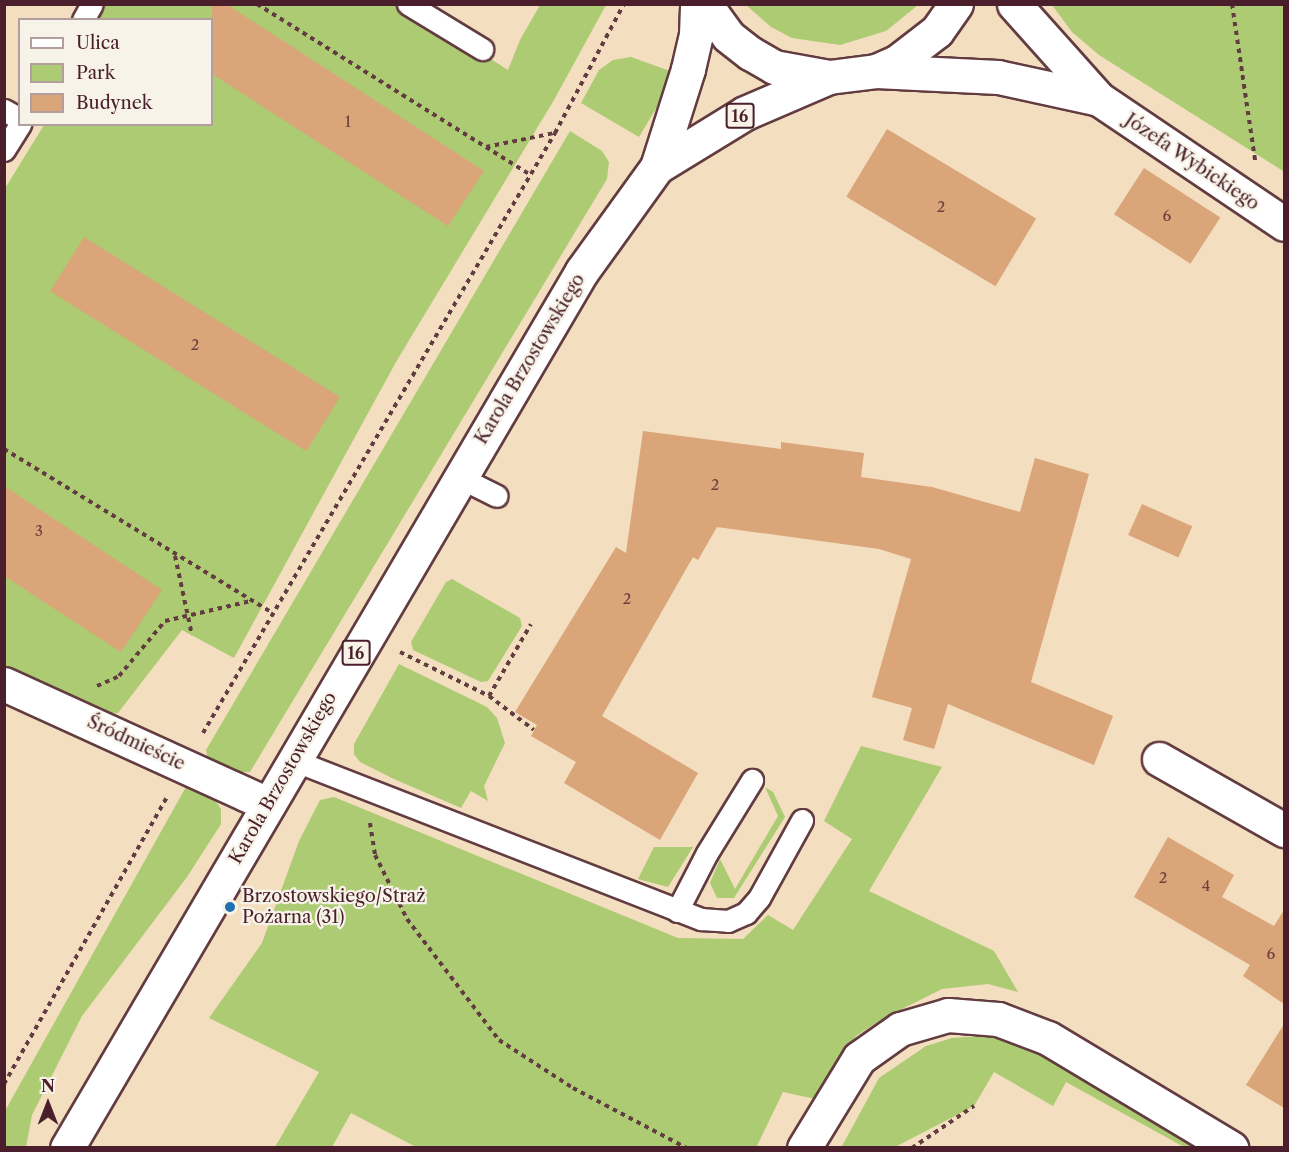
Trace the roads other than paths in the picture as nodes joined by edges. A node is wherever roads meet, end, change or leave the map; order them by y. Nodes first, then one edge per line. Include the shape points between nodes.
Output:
1 (92, 4) edge
2 (408, 4) edge
3 (697, 4) edge
4 (705, 4) edge
5 (957, 4) edge
6 (1014, 4) edge
7 (84, 18) edge
8 (482, 49) dead end
9 (876, 71) junction
10 (829, 77) junction
11 (1100, 99) junction
12 (4, 110) edge
13 (18, 118) edge
14 (19, 126) edge
15 (4, 150) edge
16 (657, 167) junction
17 (1284, 224) edge
18 (459, 477) junction
19 (497, 496) dead end
20 (4, 684) edge
21 (1159, 759) dead end
22 (293, 760) junction
23 (752, 780) dead end
24 (267, 804) junction
25 (801, 820) dead end
26 (1284, 830) edge
27 (677, 911) junction
28 (67, 1148) edge
29 (804, 1148) edge
30 (1231, 1148) edge

1 - 7 lane
2 - 8 lane
3 - 16 main road, Karola Brzostowskiego / 16 via 696,35 688,69
4 - 10 main road via 728,36 750,53 774,67
5 - 9 main road via 919,48
6 - 11 main road, Józefa Wybickiego
9 - 10 main road
9 - 11 main road, Józefa Wybickiego via 998,77
10 - 16 main road, Karola Brzostowskiego / 16 via 745,113
11 - 17 main road, Józefa Wybickiego
12 - 13 lane
14 - 15 lane
16 - 18 main road, Karola Brzostowskiego / 16 via 582,271
18 - 19 lane
18 - 22 main road, Karola Brzostowskiego / 16
20 - 24 main road, Śródmieście
21 - 26 main road
22 - 24 main road, Karola Brzostowskiego / 16
22 - 27 lane
23 - 27 lane
24 - 28 main road, Karola Brzostowskiego / 16
25 - 27 lane via 759,898 746,913 728,921 701,919
29 - 30 main road via 859,1058 900,1029 948,1015 998,1019 1048,1038

